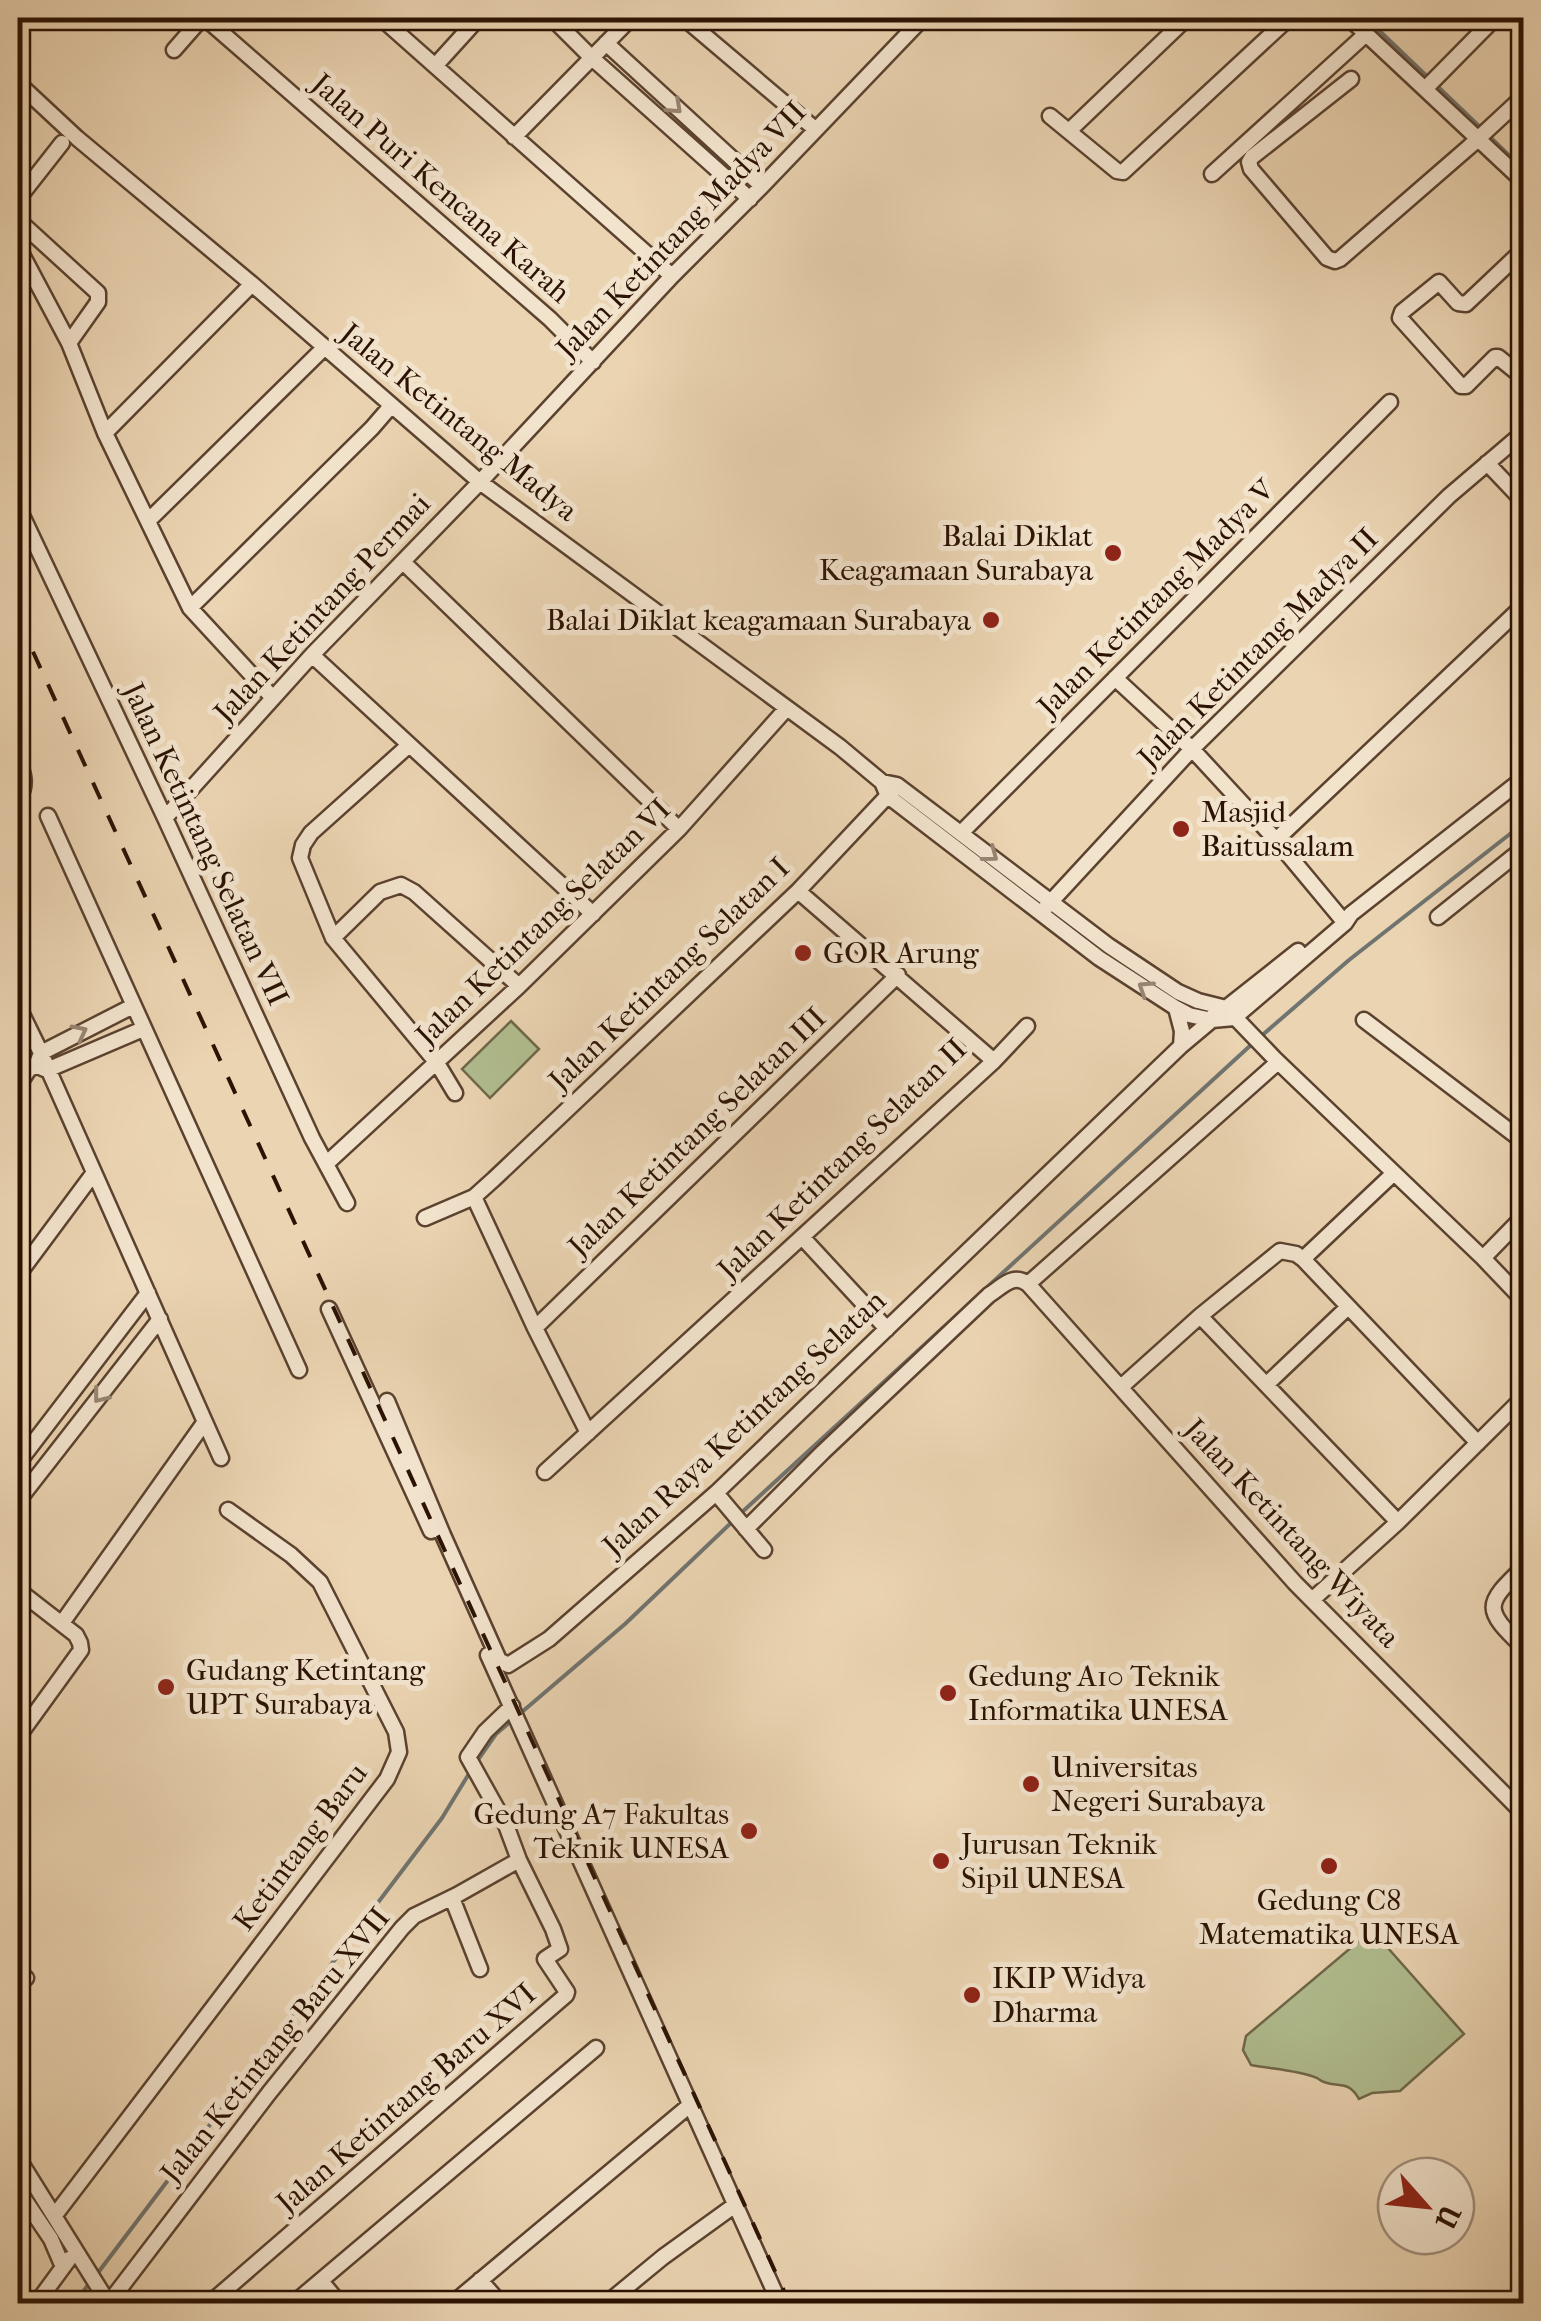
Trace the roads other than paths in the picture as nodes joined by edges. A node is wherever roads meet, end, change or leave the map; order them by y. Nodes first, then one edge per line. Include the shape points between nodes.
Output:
1 (204, 18) edge
2 (380, 18) edge
3 (552, 18) edge
4 (631, 18) edge
5 (684, 18) edge
6 (924, 18) edge
7 (1188, 18) edge
8 (1289, 18) edge
9 (1349, 18) edge
10 (1495, 18) edge
11 (474, 23) dead end
12 (1366, 34) junction
13 (606, 43) junction
14 (174, 50) dead end
15 (592, 58) junction
16 (435, 66) junction
17 (1351, 78) dead end
18 (1433, 81) junction
19 (18, 83) edge
20 (1524, 96) edge
21 (1050, 116) dead end
22 (815, 130) junction
23 (1069, 131) junction
24 (1485, 132) junction
25 (514, 137) junction
26 (712, 141) junction
27 (62, 143) dead end
28 (699, 154) junction
29 (1212, 174) dead end
30 (1524, 182) edge
31 (762, 186) junction
32 (750, 198) junction
33 (18, 199) edge
34 (18, 220) edge
35 (18, 246) edge
36 (1524, 249) edge
37 (672, 276) junction
38 (252, 284) junction
39 (69, 343) junction
40 (324, 348) junction
41 (593, 362) junction
42 (1524, 378) edge
43 (1390, 402) dead end
44 (391, 406) junction
45 (1524, 432) edge
46 (105, 433) junction
47 (1487, 463) junction
48 (480, 482) junction
49 (1524, 502) edge
50 (18, 507) edge
51 (148, 521) junction
52 (403, 562) junction
53 (1524, 605) edge
54 (190, 608) junction
55 (312, 655) junction
56 (1115, 678) junction
57 (272, 698) junction
58 (787, 708) junction
59 (408, 746) junction
60 (1192, 749) junction
61 (18, 760) edge
62 (1524, 778) edge
63 (889, 788) junction
64 (18, 800) edge
65 (48, 816) dead end
66 (165, 818) junction
67 (679, 830) junction
68 (961, 833) junction
69 (1276, 840) junction
70 (1524, 848) edge
71 (798, 891) junction
72 (1046, 907) junction
73 (593, 914) junction
74 (1438, 917) dead end
75 (1345, 918) junction
76 (332, 938) junction
77 (898, 975) junction
78 (519, 986) junction
79 (18, 1006) edge
80 (133, 1006) junction
81 (1176, 1008) junction
82 (1227, 1016) junction
83 (1364, 1020) dead end
84 (1026, 1026) dead end
85 (142, 1029) junction
86 (1181, 1046) junction
87 (994, 1060) junction
88 (1277, 1060) junction
89 (437, 1063) junction
90 (34, 1065) edge
91 (18, 1086) edge
92 (455, 1092) dead end
93 (1524, 1142) edge
94 (326, 1164) junction
95 (1394, 1173) junction
96 (93, 1174) junction
97 (474, 1197) junction
98 (347, 1203) dead end
99 (1524, 1216) edge
100 (425, 1218) dead end
101 (802, 1237) junction
102 (1483, 1258) junction
103 (1302, 1259) junction
104 (18, 1275) edge
105 (1028, 1284) junction
106 (148, 1293) junction
107 (1524, 1301) edge
108 (1348, 1307) junction
109 (329, 1309) dead end
110 (1200, 1316) junction
111 (160, 1319) junction
112 (535, 1328) junction
113 (887, 1329) junction
114 (299, 1370) dead end
115 (1266, 1384) junction
116 (1121, 1387) junction
117 (1524, 1397) edge
118 (387, 1401) dead end
119 (204, 1424) junction
120 (588, 1433) junction
121 (1478, 1444) junction
122 (221, 1458) dead end
123 (18, 1463) edge
124 (545, 1472) dead end
125 (720, 1498) junction
126 (18, 1502) edge
127 (228, 1510) dead end
128 (1398, 1522) junction
129 (742, 1524) junction
130 (764, 1550) dead end
131 (1524, 1567) edge
132 (18, 1590) edge
133 (1312, 1600) junction
134 (62, 1623) junction
135 (1524, 1648) edge
136 (514, 1710) junction
137 (18, 1737) edge
138 (1524, 1814) edge
139 (519, 1860) junction
140 (452, 1898) junction
141 (480, 1968) dead end
142 (596, 2048) dead end
143 (690, 2105) junction
144 (18, 2158) edge
145 (18, 2190) edge
146 (735, 2205) junction
147 (54, 2215) junction
148 (78, 2256) junction
149 (63, 2267) junction
150 (480, 2280) junction
151 (321, 2281) junction
152 (108, 2303) edge
153 (778, 2303) edge
154 (36, 2304) edge
155 (208, 2304) edge
156 (292, 2304) edge
157 (340, 2304) edge
158 (452, 2304) edge
159 (501, 2304) edge
160 (606, 2304) edge

1 - 14 street
1 - 41 street, Jalan Puri Kencana Karah
2 - 16 street
3 - 15 street
4 - 13 street
5 - 22 street
6 - 22 street, Jalan Ketintang Madya VII
7 - 23 street
8 - 23 street via 1123,172
9 - 12 street
10 - 18 street
11 - 16 street
12 - 18 street
12 - 29 street
13 - 15 street
13 -> 26 street
15 - 25 street
15 - 28 street
16 - 25 street
17 - 24 street via 1249,162 1332,260 1340,260
18 - 24 street
19 - 38 street, Jalan Ketintang Madya
20 - 24 street
21 - 23 street
22 - 31 street, Jalan Ketintang Madya VII
24 - 30 street
25 - 37 street
26 - 28 street
26 - 31 street
27 - 33 street
28 - 32 street
31 - 32 street, Jalan Ketintang Madya VII
32 - 37 street, Jalan Ketintang Madya VII
34 - 39 street via 98,293
35 - 39 street
36 - 42 street via 1466,304 1439,282 1400,318 1461,386 1494,357
37 - 41 street, Jalan Ketintang Madya VII
38 - 40 street, Jalan Ketintang Madya
38 - 46 street
39 - 46 street
40 - 44 street, Jalan Ketintang Madya
40 - 51 street
41 - 48 street, Jalan Ketintang Madya VII
43 - 56 street, Jalan Ketintang Madya V
44 - 48 street, Jalan Ketintang Madya
44 - 54 street
45 - 47 street, Jalan Ketintang Madya II
46 - 51 street
47 - 49 street
47 - 60 street, Jalan Ketintang Madya II
48 - 52 street, Jalan Ketintang Permai
48 - 58 street, Jalan Ketintang Madya
50 - 66 street, Jalan Ketintang Selatan VII
51 - 54 street
52 - 55 street, Jalan Ketintang Permai
52 - 67 street
53 - 69 street
54 - 57 street
55 - 57 street, Jalan Ketintang Permai
55 - 59 street
56 - 60 street
56 - 68 street, Jalan Ketintang Madya V
57 - 66 street, Jalan Ketintang Permai
58 - 63 street, Jalan Ketintang Madya
58 - 67 street, Jalan Ketintang Selatan VI
59 - 73 street
59 - 76 street via 303,845 300,858
60 - 69 street
60 - 72 street, Jalan Ketintang Madya II
61 - 64 street via 25,778
62 - 75 street, Jalan Raya Ketintang Selatan
63 - 68 street, Jalan Ketintang Madya
63 - 71 street, Jalan Ketintang Selatan I
63 - 72 street, Jalan Ketintang Madya
65 - 80 street
66 - 94 street, Jalan Ketintang Selatan VII
67 - 73 street, Jalan Ketintang Selatan VI
68 -> 72 street, Jalan Ketintang Madya
69 - 75 street
70 - 74 street
71 - 77 street, Jalan Ketintang Selatan II
71 - 97 street, Jalan Ketintang Selatan I
81 -> 72 street, Jalan Ketintang Madya via 1099,958
72 - 82 street, Jalan Ketintang Madya
73 - 78 street, Jalan Ketintang Selatan VI
75 - 82 street, Jalan Raya Ketintang Selatan
76 - 78 street via 380,892 401,884
76 - 89 street
77 - 87 street, Jalan Ketintang Selatan II
77 - 112 street, Jalan Ketintang Selatan III
78 - 89 street, Jalan Ketintang Selatan VI
79 - 90 street
80 - 85 street
90 -> 80 street
81 - 82 street, Jalan Ketintang Madya
81 - 86 street
82 - 86 street, Jalan Raya Ketintang Selatan
82 - 88 street, Jalan Ketintang Madya
83 - 93 street
84 - 87 street
85 - 90 street
85 - 114 street
86 - 113 street, Jalan Raya Ketintang Selatan
87 - 101 street, Jalan Ketintang Selatan II
88 - 95 street, Jalan Ketintang Madya
88 - 105 street
89 - 92 street
89 - 94 street, Jalan Ketintang Selatan VI
90 - 91 street
90 - 96 street
94 - 98 street, Jalan Ketintang Selatan VII
95 - 102 street, Jalan Ketintang Madya
95 - 103 street
96 - 104 street
96 - 106 street
97 - 100 street
97 - 112 street
99 - 102 street
101 - 113 street
101 - 120 street, Jalan Ketintang Selatan II
102 - 107 street, Jalan Ketintang Madya
103 - 108 street
103 - 110 street via 1280,1251
105 - 116 street, Jalan Ketintang Wiyata
105 - 129 street via 1013,1278 990,1295
106 - 111 street
106 - 123 street
108 - 115 street
108 - 121 street
109 - 136 street
110 - 115 street
110 - 116 street
111 - 119 street
111 -> 126 street
112 - 120 street
113 - 125 street, Jalan Raya Ketintang Selatan
115 - 128 street
116 - 133 street, Jalan Ketintang Wiyata
117 - 121 street
118 - 125 street, Jalan Raya Ketintang Selatan via 505,1665 548,1638
119 - 122 street
119 - 134 street
120 - 124 street, Jalan Ketintang Selatan II
121 - 128 street
125 - 129 street
127 - 147 street, Ketintang Baru via 320,1582 400,1752 387,1779
128 - 133 street
129 - 130 street
131 - 135 street via 1496,1594 1494,1607 1501,1626
132 - 134 street
133 - 138 street, Jalan Ketintang Wiyata
134 - 137 street via 81,1650
136 - 139 street, Jalan Ketintang Baru XVI via 486,1732 471,1764
136 - 143 street
139 - 140 street, Jalan Ketintang Baru XVII
139 - 155 street, Jalan Ketintang Baru XVI via 560,1950 545,1958 567,1992 564,1998
140 - 141 street
140 - 152 street, Jalan Ketintang Baru XVII via 402,1928
142 - 151 street
143 - 146 street
143 - 150 street
144 - 147 street
145 - 149 street
146 - 153 street
146 - 160 street
147 - 148 street
148 - 149 street
148 - 152 street
149 - 154 street
150 - 158 street
150 - 159 street
151 - 156 street
151 - 157 street

